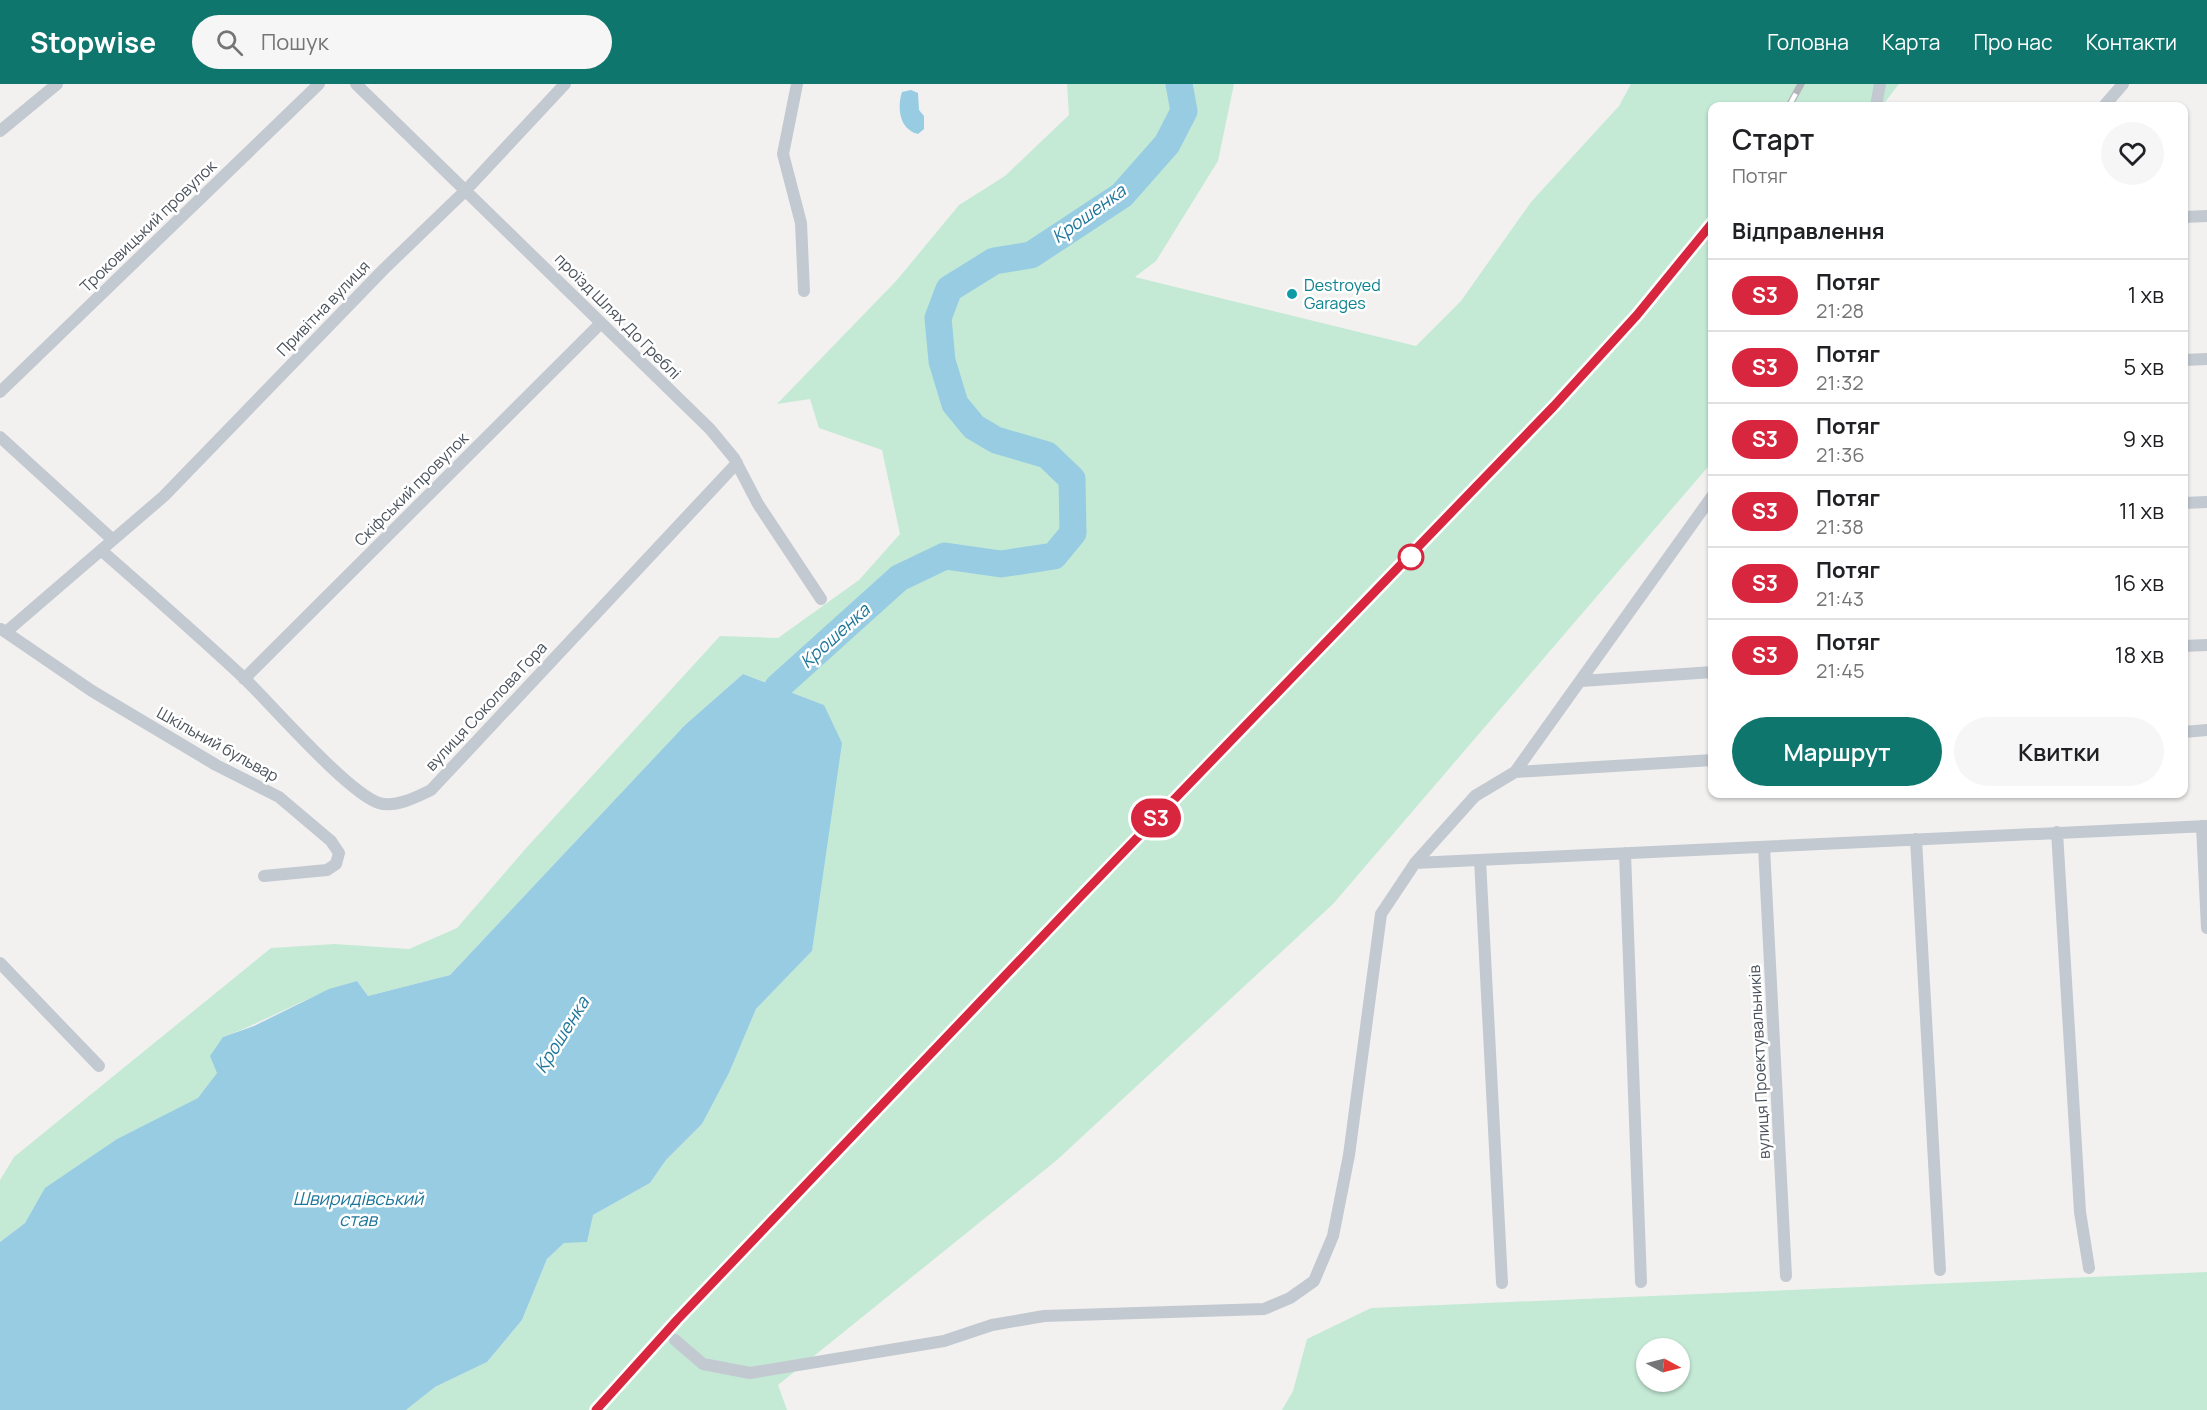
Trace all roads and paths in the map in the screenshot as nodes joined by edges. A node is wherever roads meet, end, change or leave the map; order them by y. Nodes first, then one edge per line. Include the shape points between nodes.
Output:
1 (57, 84) edge
2 (319, 84) edge
3 (356, 84) edge
4 (565, 84) edge
5 (797, 84) edge
6 (1880, 84) edge
7 (2123, 84) edge
8 (1877, 102) edge
9 (2107, 102) edge
10 (0, 131) edge
11 (466, 190) junction
12 (2207, 216) edge
13 (2188, 217) edge
14 (804, 291) dead end
15 (601, 323) junction
16 (2207, 359) edge
17 (2188, 360) edge
18 (0, 392) edge
19 (0, 436) edge
20 (736, 463) junction
21 (1708, 502) edge
22 (2207, 502) edge
23 (2188, 503) edge
24 (113, 540) junction
25 (102, 551) junction
26 (821, 599) dead end
27 (3, 630) edge
28 (2207, 645) edge
29 (2188, 646) edge
30 (1708, 672) edge
31 (244, 679) junction
32 (1581, 681) junction
33 (2207, 730) edge
34 (2188, 732) edge
35 (1708, 760) edge
36 (1515, 772) junction
37 (2204, 826) edge
38 (2057, 832) junction
39 (1916, 840) junction
40 (1764, 847) junction
41 (1625, 853) junction
42 (1480, 860) junction
43 (1415, 863) junction
44 (264, 876) dead end
45 (2207, 928) edge
46 (0, 963) edge
47 (99, 1066) dead end
48 (2089, 1268) dead end
49 (1940, 1270) dead end
50 (1786, 1276) dead end
51 (1641, 1282) dead end
52 (1502, 1283) dead end
53 (675, 1340) dead end

1 - 10 street
2 - 18 street, Троковицький провулок
3 - 11 street, проїзд Шлях До Греблі
4 - 11 street, Привітна вулиця
5 - 14 street via 783,154 801,223
6 - 8 street
7 - 9 street
11 - 15 street, проїзд Шлях До Греблі
11 - 24 street, Привітна вулиця via 164,496
12 - 13 street
15 - 20 street, проїзд Шлях До Греблі via 710,429
15 - 31 street, Скіфський провулок
16 - 17 street
19 - 24 street
20 - 26 street, проїзд Шлях До Греблі via 758,504
20 - 31 street, вулиця Соколова Гора via 431,790 416,797 380,803 365,795
21 - 32 street
22 - 23 street
24 - 25 street, Привітна вулиця
25 - 27 street, Привітна вулиця
25 - 31 street, вулиця Соколова Гора
27 - 44 street, Шкільний бульвар via 92,691 216,765 279,797 331,841 339,854 336,864 327,870
28 - 29 street
30 - 32 street
32 - 36 street
33 - 34 street
35 - 36 street
36 - 43 street via 1475,796
37 - 38 street
37 - 45 street
38 - 39 street
38 - 48 street via 2080,1212
39 - 40 street
39 - 49 street
40 - 41 street
40 - 50 street, вулиця Проектувальників
41 - 42 street
41 - 51 street
42 - 43 street
42 - 52 street
43 - 53 street via 1381,914 1349,1155 1333,1236 1314,1281 1290,1298 1264,1309 1044,1316 992,1325 944,1341 750,1373 703,1364
46 - 47 street

